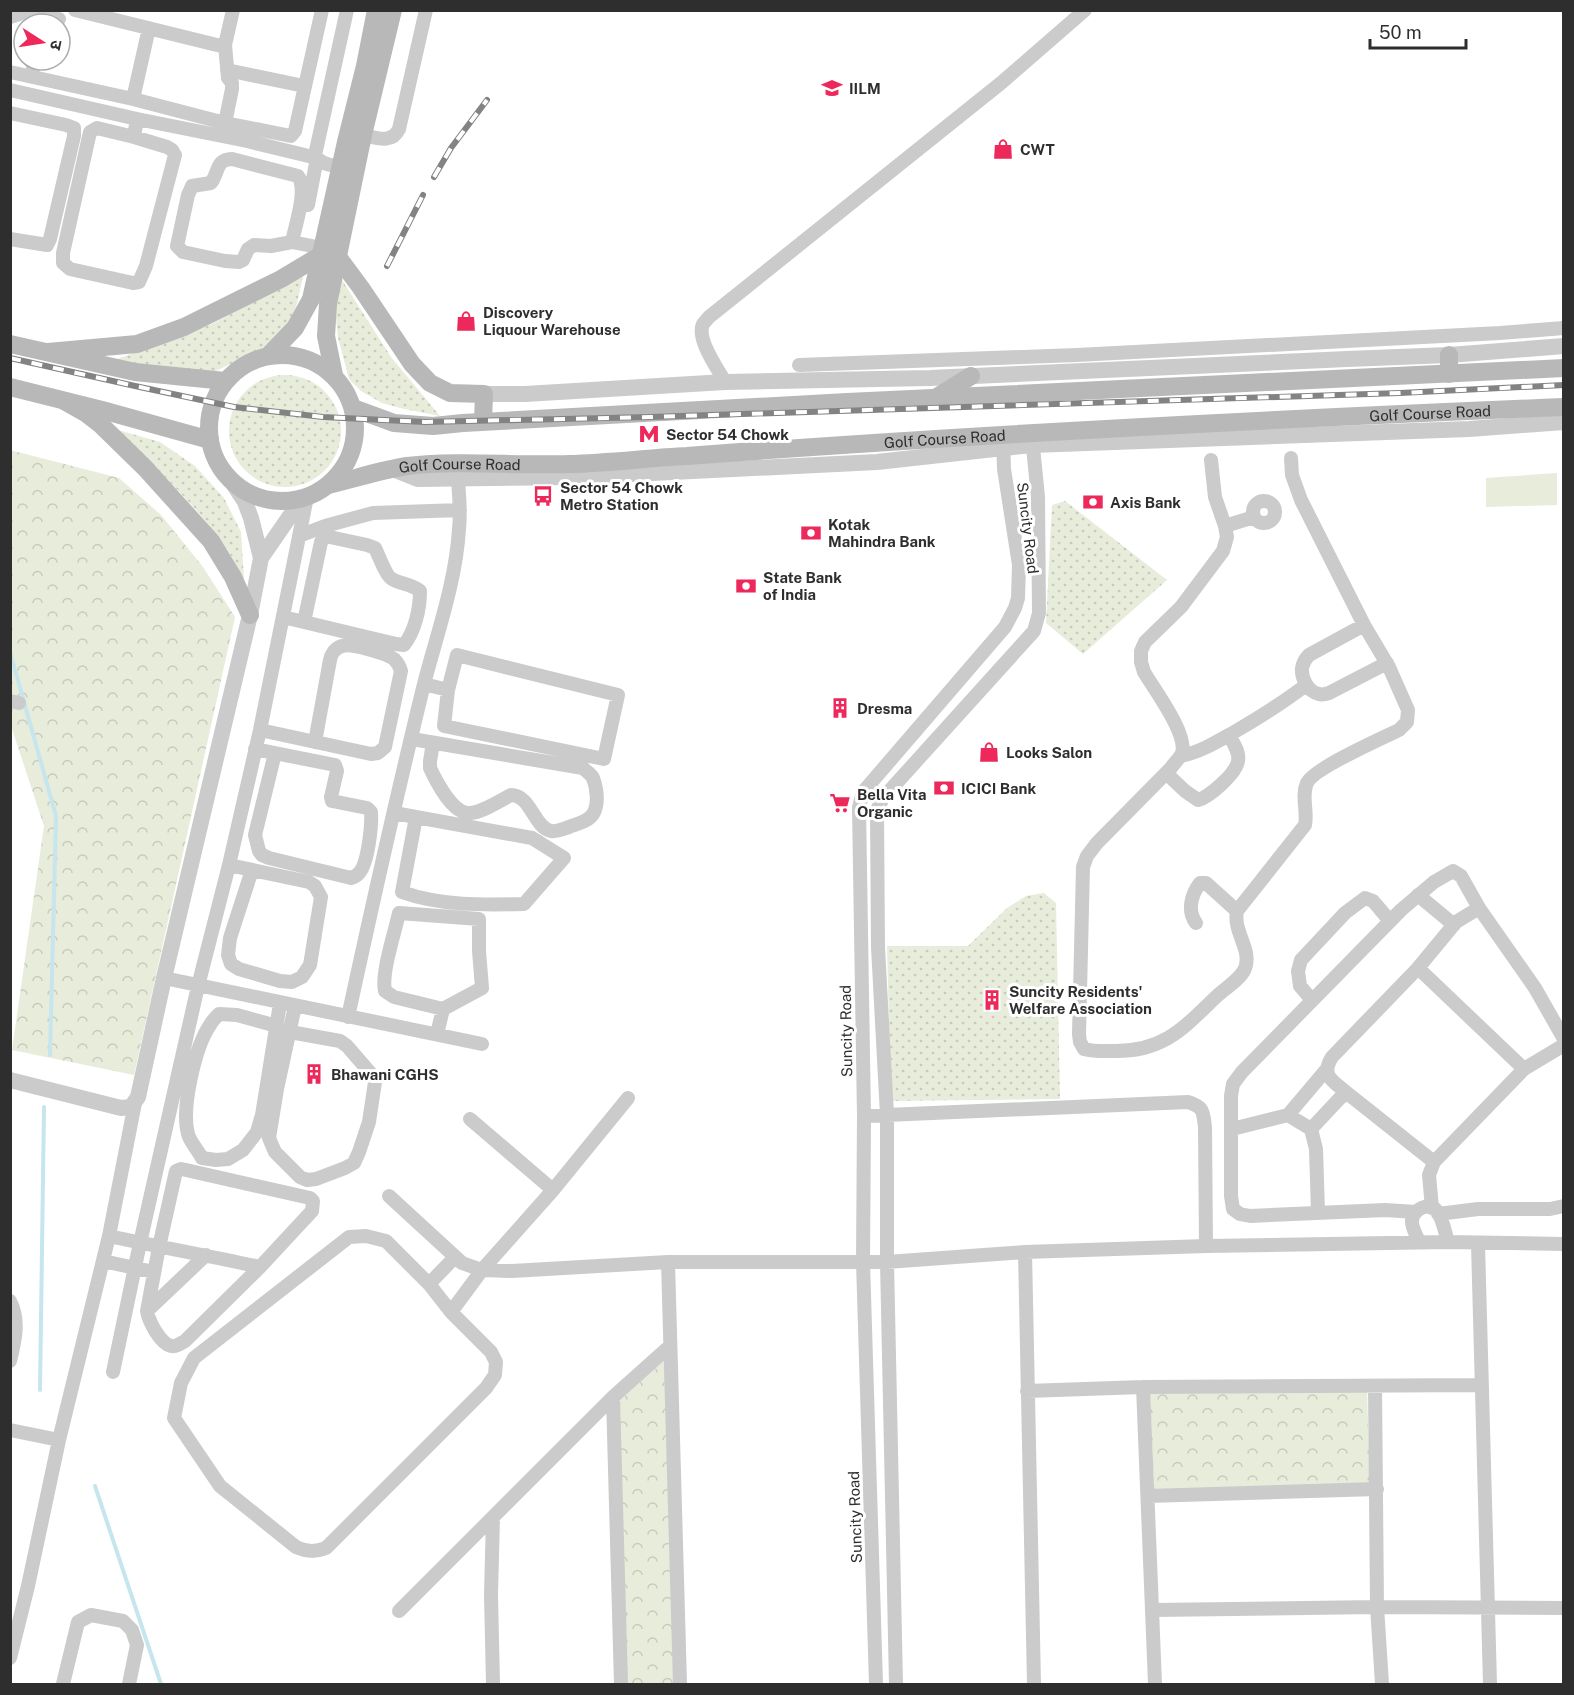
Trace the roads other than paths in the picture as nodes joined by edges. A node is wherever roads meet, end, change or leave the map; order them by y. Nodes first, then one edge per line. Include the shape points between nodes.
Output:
1 (75, 10) edge
2 (233, 10) edge
3 (322, 10) edge
4 (347, 10) edge
5 (376, 10) edge
6 (393, 10) edge
7 (426, 10) edge
8 (1085, 10) edge
9 (149, 28) junction
10 (225, 47) junction
11 (227, 70) junction
12 (10, 72) edge
13 (32, 72) edge
14 (32, 76) junction
15 (304, 86) junction
16 (10, 90) edge
17 (42, 97) junction
18 (133, 99) junction
19 (10, 113) edge
20 (37, 118) junction
21 (137, 119) junction
22 (225, 123) junction
23 (363, 135) junction
24 (134, 136) junction
25 (317, 159) junction
26 (340, 167) junction
27 (10, 239) edge
28 (296, 243) junction
29 (327, 254) junction
30 (1563, 328) edge
31 (10, 334) edge
32 (10, 344) edge
33 (1563, 346) edge
34 (29, 348) junction
35 (48, 352) junction
36 (269, 355) junction
37 (1449, 355) junction
38 (799, 365) dead end
39 (1563, 368) edge
40 (1449, 374) junction
41 (334, 375) junction
42 (971, 376) junction
43 (225, 381) junction
44 (725, 382) junction
45 (10, 387) edge
46 (484, 394) junction
47 (935, 398) junction
48 (64, 401) junction
49 (1563, 406) edge
50 (353, 408) junction
51 (1468, 420) junction
52 (483, 421) junction
53 (1563, 422) edge
54 (1032, 439) junction
55 (210, 440) junction
56 (1003, 441) junction
57 (1291, 458) dead end
58 (1211, 460) dead end
59 (393, 469) junction
60 (458, 479) junction
61 (232, 482) junction
62 (328, 485) junction
63 (304, 499) junction
64 (1288, 504) junction
65 (460, 510) junction
66 (1225, 526) junction
67 (299, 536) junction
68 (261, 558) junction
69 (250, 615) junction
70 (283, 617) junction
71 (304, 622) junction
72 (1364, 625) junction
73 (1387, 663) junction
74 (424, 684) junction
75 (1306, 685) junction
76 (448, 690) junction
77 (260, 730) junction
78 (1229, 735) junction
79 (412, 739) junction
80 (315, 742) junction
81 (433, 743) junction
82 (255, 748) junction
83 (275, 753) junction
84 (1181, 756) junction
85 (1166, 773) junction
86 (394, 813) junction
87 (417, 817) junction
88 (229, 865) junction
89 (252, 870) junction
90 (1419, 895) junction
91 (1479, 908) junction
92 (1237, 911) junction
93 (1390, 921) junction
94 (1196, 923) dead end
95 (1454, 925) junction
96 (1418, 968) junction
97 (164, 978) junction
98 (198, 986) junction
99 (1312, 1000) junction
100 (280, 1003) junction
101 (295, 1006) junction
102 (443, 1009) junction
103 (348, 1017) junction
104 (277, 1026) junction
105 (290, 1032) junction
106 (436, 1034) junction
107 (1563, 1039) edge
108 (482, 1044) dead end
109 (1563, 1045) edge
110 (1524, 1069) junction
111 (1326, 1070) junction
112 (10, 1080) edge
113 (1347, 1093) junction
114 (628, 1098) dead end
115 (135, 1103) junction
116 (887, 1115) junction
117 (1288, 1115) junction
118 (864, 1116) junction
119 (470, 1119) dead end
120 (1232, 1129) junction
121 (1311, 1129) junction
122 (1434, 1162) junction
123 (554, 1190) junction
124 (389, 1196) dead end
125 (1563, 1206) edge
126 (1435, 1211) junction
127 (1318, 1212) junction
128 (1416, 1212) junction
129 (109, 1236) junction
130 (1419, 1242) junction
131 (1448, 1242) junction
132 (140, 1243) junction
133 (1478, 1244) junction
134 (1563, 1244) edge
135 (1206, 1246) junction
136 (159, 1247) junction
137 (1024, 1252) junction
138 (206, 1256) junction
139 (454, 1257) junction
140 (103, 1261) junction
141 (668, 1262) junction
142 (863, 1262) junction
143 (887, 1262) junction
144 (260, 1267) junction
145 (135, 1268) junction
146 (482, 1270) junction
147 (154, 1272) junction
148 (429, 1284) junction
149 (10, 1301) edge
150 (147, 1311) junction
151 (451, 1312) junction
152 (670, 1346) junction
153 (10, 1361) edge
154 (113, 1372) dead end
155 (1482, 1385) junction
156 (1375, 1386) junction
157 (1143, 1388) junction
158 (1027, 1391) junction
159 (613, 1397) junction
160 (10, 1431) edge
161 (59, 1440) junction
162 (1377, 1489) junction
163 (1148, 1496) junction
164 (493, 1517) junction
165 (1377, 1606) junction
166 (1488, 1606) junction
167 (1563, 1608) edge
168 (1153, 1610) junction
169 (399, 1611) dead end
170 (10, 1658) edge
171 (63, 1684) edge
172 (129, 1684) edge
173 (493, 1684) edge
174 (621, 1684) edge
175 (680, 1684) edge
176 (876, 1684) edge
177 (896, 1684) edge
178 (1034, 1684) edge
179 (1155, 1684) edge
180 (1382, 1684) edge
181 (1490, 1684) edge

1 - 9 street
2 - 10 street
3 - 15 street
4 - 25 street via 315,149
5 - 26 main road
6 - 23 main road
7 - 23 street via 396,134 385,140
8 - 44 street via 1001,83 709,317 703,324 704,342
9 - 10 street
9 - 18 street
10 - 11 street
11 - 15 street
11 - 22 street via 232,89
12 - 14 street
13 - 14 street
14 - 18 street
15 - 22 street via 293,135
16 - 17 street
17 - 20 street
17 - 21 street
18 - 22 street
19 - 20 street
20 - 27 street via 74,128 74,136 47,245
21 - 24 street
21 - 25 street
23 - 29 main road
24 - 24 street via 97,128 90,132 63,253 63,263 70,269 139,282 175,155 167,147
25 - 26 street
25 - 28 street
26 - 29 main road
28 - 28 street via 254,245 239,262 183,252 177,246 192,186 211,183 225,159 298,176 302,194
28 - 29 street
29 - 35 main road via 184,327 138,344
29 - 36 main road via 296,328
29 - 41 main road via 326,336
29 - 46 main road via 361,288 412,364 430,383 450,393
30 - 38 street via 1077,355
31 - 34 street
32 - 34 main road
33 - 37 street
34 - 35 main road
35 - 43 main road via 135,372
36 - 41 main road via 304,357
36 - 43 main road via 245,364
37 - 40 main road
37 - 42 street
39 - 40 main road
40 - 47 main road
41 - 50 main road
42 - 44 street
42 - 47 main road
43 - 55 main road via 214,399 209,419
44 - 46 street
45 - 48 main road
46 - 52 main road
47 - 52 main road
48 - 55 main road
48 - 69 main road via 99,424 211,541
49 - 51 main road, Golf Course Road
50 - 52 main road via 394,423 433,426
50 - 62 main road via 356,429 352,450 343,470
51 - 53 street
51 - 54 main road, Golf Course Road via 1225,422
54 - 56 main road, Golf Course Road
54 - 116 street, Suncity Road via 1038,496 1039,613 1034,631 882,798 877,812 878,947
55 - 61 main road via 217,462
56 - 59 main road, Golf Course Road via 849,443 568,464 450,464
56 - 60 street via 877,462
56 - 118 street, Suncity Road via 1019,565 1015,608 1005,627 863,792 859,807
57 - 64 street
58 - 66 street via 1215,497
59 - 60 street via 418,479
59 - 62 main road, Golf Course Road
60 - 65 street
61 - 63 main road via 262,499
61 - 68 street via 245,502
62 - 63 main road
63 - 67 street
63 - 68 street
64 - 66 street via 1270,522 1259,522 1254,517
64 - 72 street
65 - 67 street via 373,513
65 - 74 street via 454,567
66 - 84 street via 1223,551 1181,607 1145,642 1142,651 1144,672 1179,729 1183,740
67 - 70 street
68 - 69 street
69 - 97 street
70 - 71 street
70 - 77 street
71 - 71 street via 404,645 411,636 420,591 391,579 375,548 325,536
72 - 73 street
72 - 75 street via 1309,655 1302,668
73 - 75 street via 1329,693 1319,694
73 - 92 street via 1408,710 1407,722 1399,730 1312,776 1305,795 1305,825
74 - 76 street
74 - 79 street
75 - 78 street
76 - 76 street via 444,726 604,759 618,695 457,655
77 - 80 street
77 - 82 street
78 - 84 street
78 - 85 street via 1238,752 1236,769 1205,798 1198,800
79 - 81 street
79 - 86 street
80 - 80 street via 372,754 385,747 401,671 395,660 349,646 334,652
81 - 81 street via 430,768 452,804 464,812 477,812 516,795 545,829 552,831 579,824 595,811 595,786 584,768
82 - 83 street
82 - 88 street
83 - 83 street via 336,765 332,801 371,812 372,826 359,875 351,878 285,863 259,851 255,835
84 - 85 street
85 - 92 street via 1097,843 1083,867 1079,1034 1084,1049 1129,1051 1167,1040 1180,1031 1246,966 1235,919
86 - 87 street
86 - 103 street
87 - 87 street via 402,892 418,898 483,905 524,904 564,858 532,838
88 - 89 street
88 - 98 street
89 - 89 street via 309,882 321,897 310,965 302,977 292,982 231,964 230,938
90 - 91 street via 1453,871 1461,876
90 - 93 street
90 - 95 street
91 - 95 street
91 - 107 street via 1535,988
92 - 94 street via 1206,883 1200,883 1191,904 1191,916
93 - 99 street
93 - 99 street via 1373,901 1365,898 1345,913 1301,960 1300,986
95 - 96 street
96 - 110 street
96 - 111 street via 1332,1057
97 - 98 street
97 - 115 street
98 - 100 street
98 - 132 street
99 - 120 street via 1233,1084
100 - 101 street
100 - 104 street
101 - 103 street
101 - 105 street
102 - 102 street via 394,997 385,991 399,913 479,919 482,988
102 - 106 street
103 - 106 street
104 - 104 street via 256,1131 243,1150 228,1159 202,1158 188,1136 185,1115 201,1043 210,1024 219,1014
105 - 105 street via 269,1138 275,1152 300,1177 316,1179 354,1163 369,1122 375,1082 340,1041
106 - 108 street
109 - 110 street
110 - 122 street
111 - 113 street
111 - 117 street
112 - 115 street via 121,1108
113 - 121 street
113 - 122 street
114 - 123 street
115 - 129 street
116 - 118 street
116 - 135 street via 1188,1102 1197,1105 1205,1127
116 - 143 street
117 - 120 street
117 - 121 street
118 - 142 street, Suncity Road
119 - 123 street
120 - 127 street via 1233,1209 1250,1216
121 - 127 street via 1316,1149
122 - 126 street via 1428,1175
123 - 146 street
124 - 139 street
125 - 126 street
126 - 128 street via 1429,1206
126 - 131 street
127 - 128 street
128 - 130 street via 1412,1219
129 - 132 street
129 - 140 street
130 - 131 street
130 - 135 street
131 - 133 street
132 - 136 street
132 - 145 street
133 - 134 street
133 - 155 street
135 - 137 street
136 - 138 street
136 - 144 street via 178,1169 313,1200 312,1211
136 - 147 street
137 - 143 street
137 - 158 street
138 - 144 street
138 - 150 street
139 - 146 street
139 - 148 street
140 - 145 street
140 - 161 street
141 - 142 street
141 - 146 street
141 - 152 street
142 - 143 street
142 - 176 street, Suncity Road
143 - 177 street
144 - 150 street via 178,1345 165,1343
145 - 147 street
145 - 154 street
146 - 151 street
147 - 150 street
148 - 151 street
148 - 151 street via 386,1241 349,1237 194,1358 180,1383 174,1418 220,1486 296,1547 314,1552 326,1548 495,1375 496,1362 491,1352
149 - 153 street via 17,1335
152 - 159 street
152 - 175 street
155 - 156 street
155 - 166 street
156 - 157 street
156 - 162 street
157 - 158 street
157 - 163 street
158 - 178 street
159 - 164 street
159 - 174 street
160 - 161 street
161 - 170 street
162 - 163 street
162 - 165 street
163 - 168 street
164 - 169 street
164 - 173 street
165 - 166 street
165 - 168 street
165 - 180 street
166 - 167 street
166 - 181 street
168 - 179 street
171 - 172 street via 78,1622 91,1615 123,1621 132,1630 137,1645

